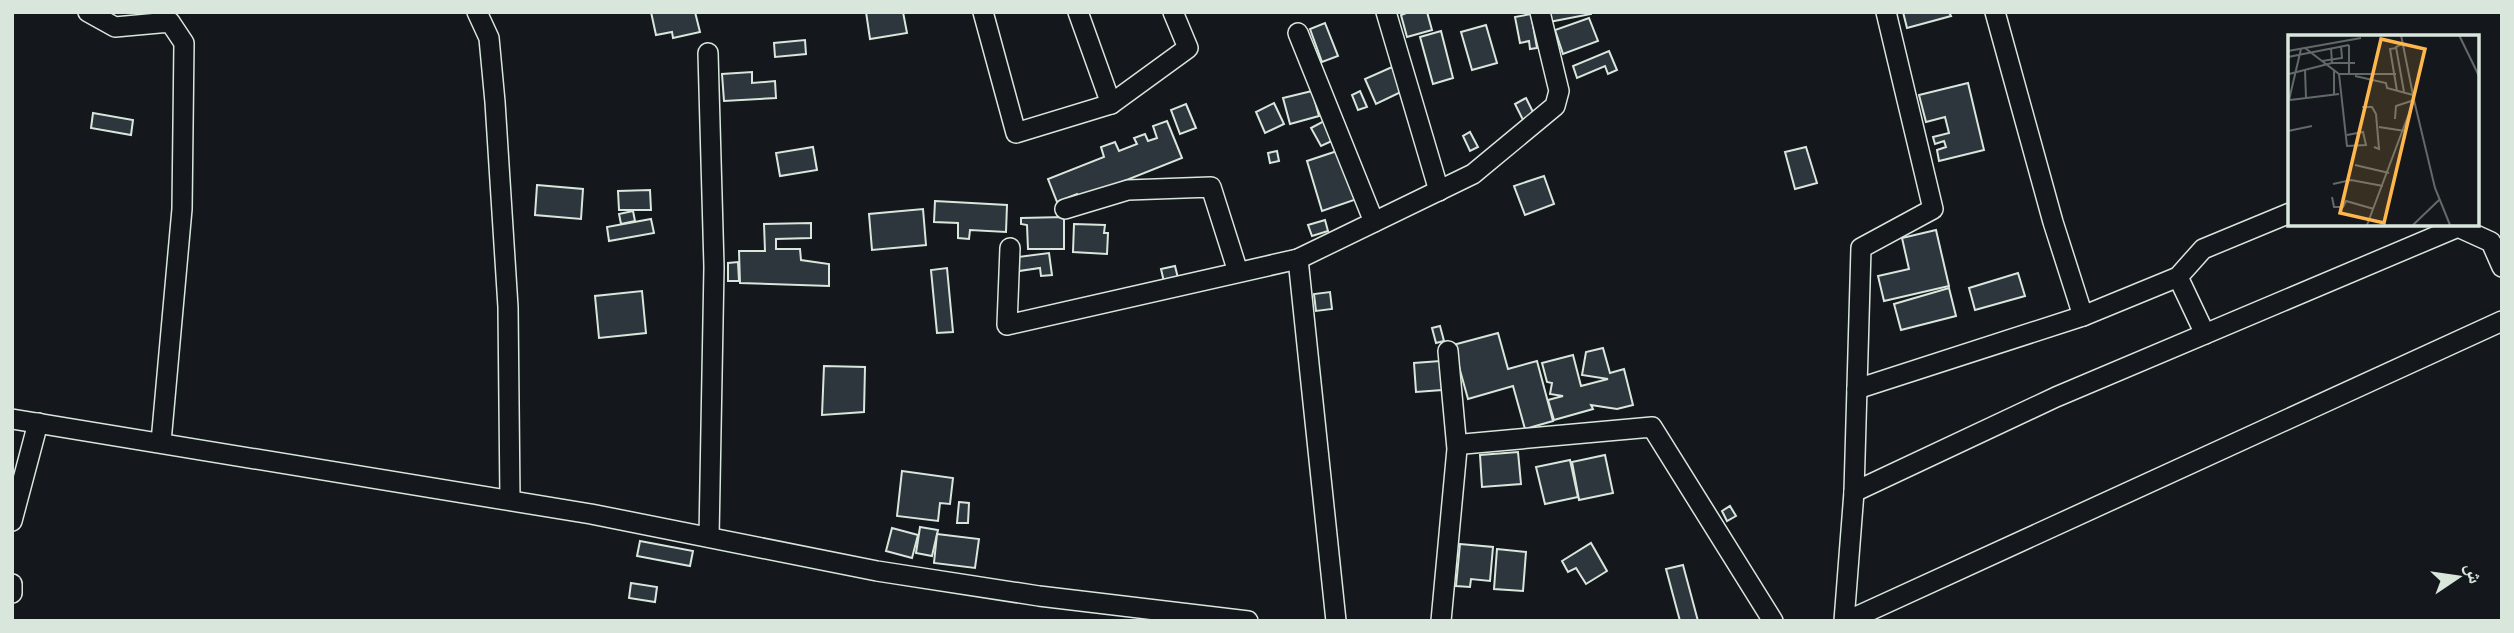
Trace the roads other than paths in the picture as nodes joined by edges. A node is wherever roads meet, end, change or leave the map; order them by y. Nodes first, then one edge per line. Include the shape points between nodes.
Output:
1 (88, 12) edge
2 (477, 12) edge
3 (983, 12) edge
4 (1078, 12) edge
5 (1173, 12) edge
6 (1386, 12) edge
7 (1541, 12) edge
8 (1886, 12) edge
9 (1995, 12) edge
10 (1298, 33) dead end
11 (708, 53) dead end
12 (1111, 104) junction
13 (1439, 191) junction
14 (1065, 209) dead end
15 (2288, 214) edge
16 (1374, 222) junction
17 (2442, 228) edge
18 (1010, 248) dead end
19 (1298, 259) junction
20 (2502, 267) edge
21 (1238, 272) junction
22 (2178, 277) junction
23 (2083, 316) junction
24 (2502, 321) edge
25 (2205, 334) junction
26 (1448, 351) dead end
27 (1857, 389) junction
28 (12, 419) edge
29 (38, 423) junction
30 (160, 442) junction
31 (1464, 444) dead end
32 (1854, 492) junction
33 (510, 500) junction
34 (12, 521) edge
35 (709, 537) junction
36 (12, 584) edge
37 (12, 593) edge
38 (1248, 621) edge
39 (1336, 621) edge
40 (1441, 621) edge
41 (1773, 621) edge
42 (1845, 621) edge

1 - 30 street via 115,27 170,22 184,43 183,209
2 - 33 street via 489,38 495,102 508,307
3 - 12 street via 1016,133
4 - 12 street
5 - 12 street via 1188,48
6 - 13 street
7 - 13 street via 1559,91 1555,106 1473,174
8 - 27 street via 1933,209 1861,248
9 - 23 street
10 - 16 street
11 - 35 street via 714,267
13 - 16 street
14 - 21 street via 1128,190 1211,187
15 - 22 street via 2203,249
16 - 19 street
17 - 20 street via 2458,227 2491,242
17 - 25 street
18 - 21 street via 1007,325
19 - 21 street
19 - 39 street
22 - 23 street
22 - 25 street
23 - 27 street
24 - 42 street
25 - 32 street via 2056,397
26 - 40 street via 1457,449
27 - 32 street
28 - 29 street
29 - 30 street
29 - 34 street
30 - 33 street
31 - 41 street via 1652,427
32 - 42 street
33 - 35 street
35 - 38 street via 877,571
36 - 37 street

